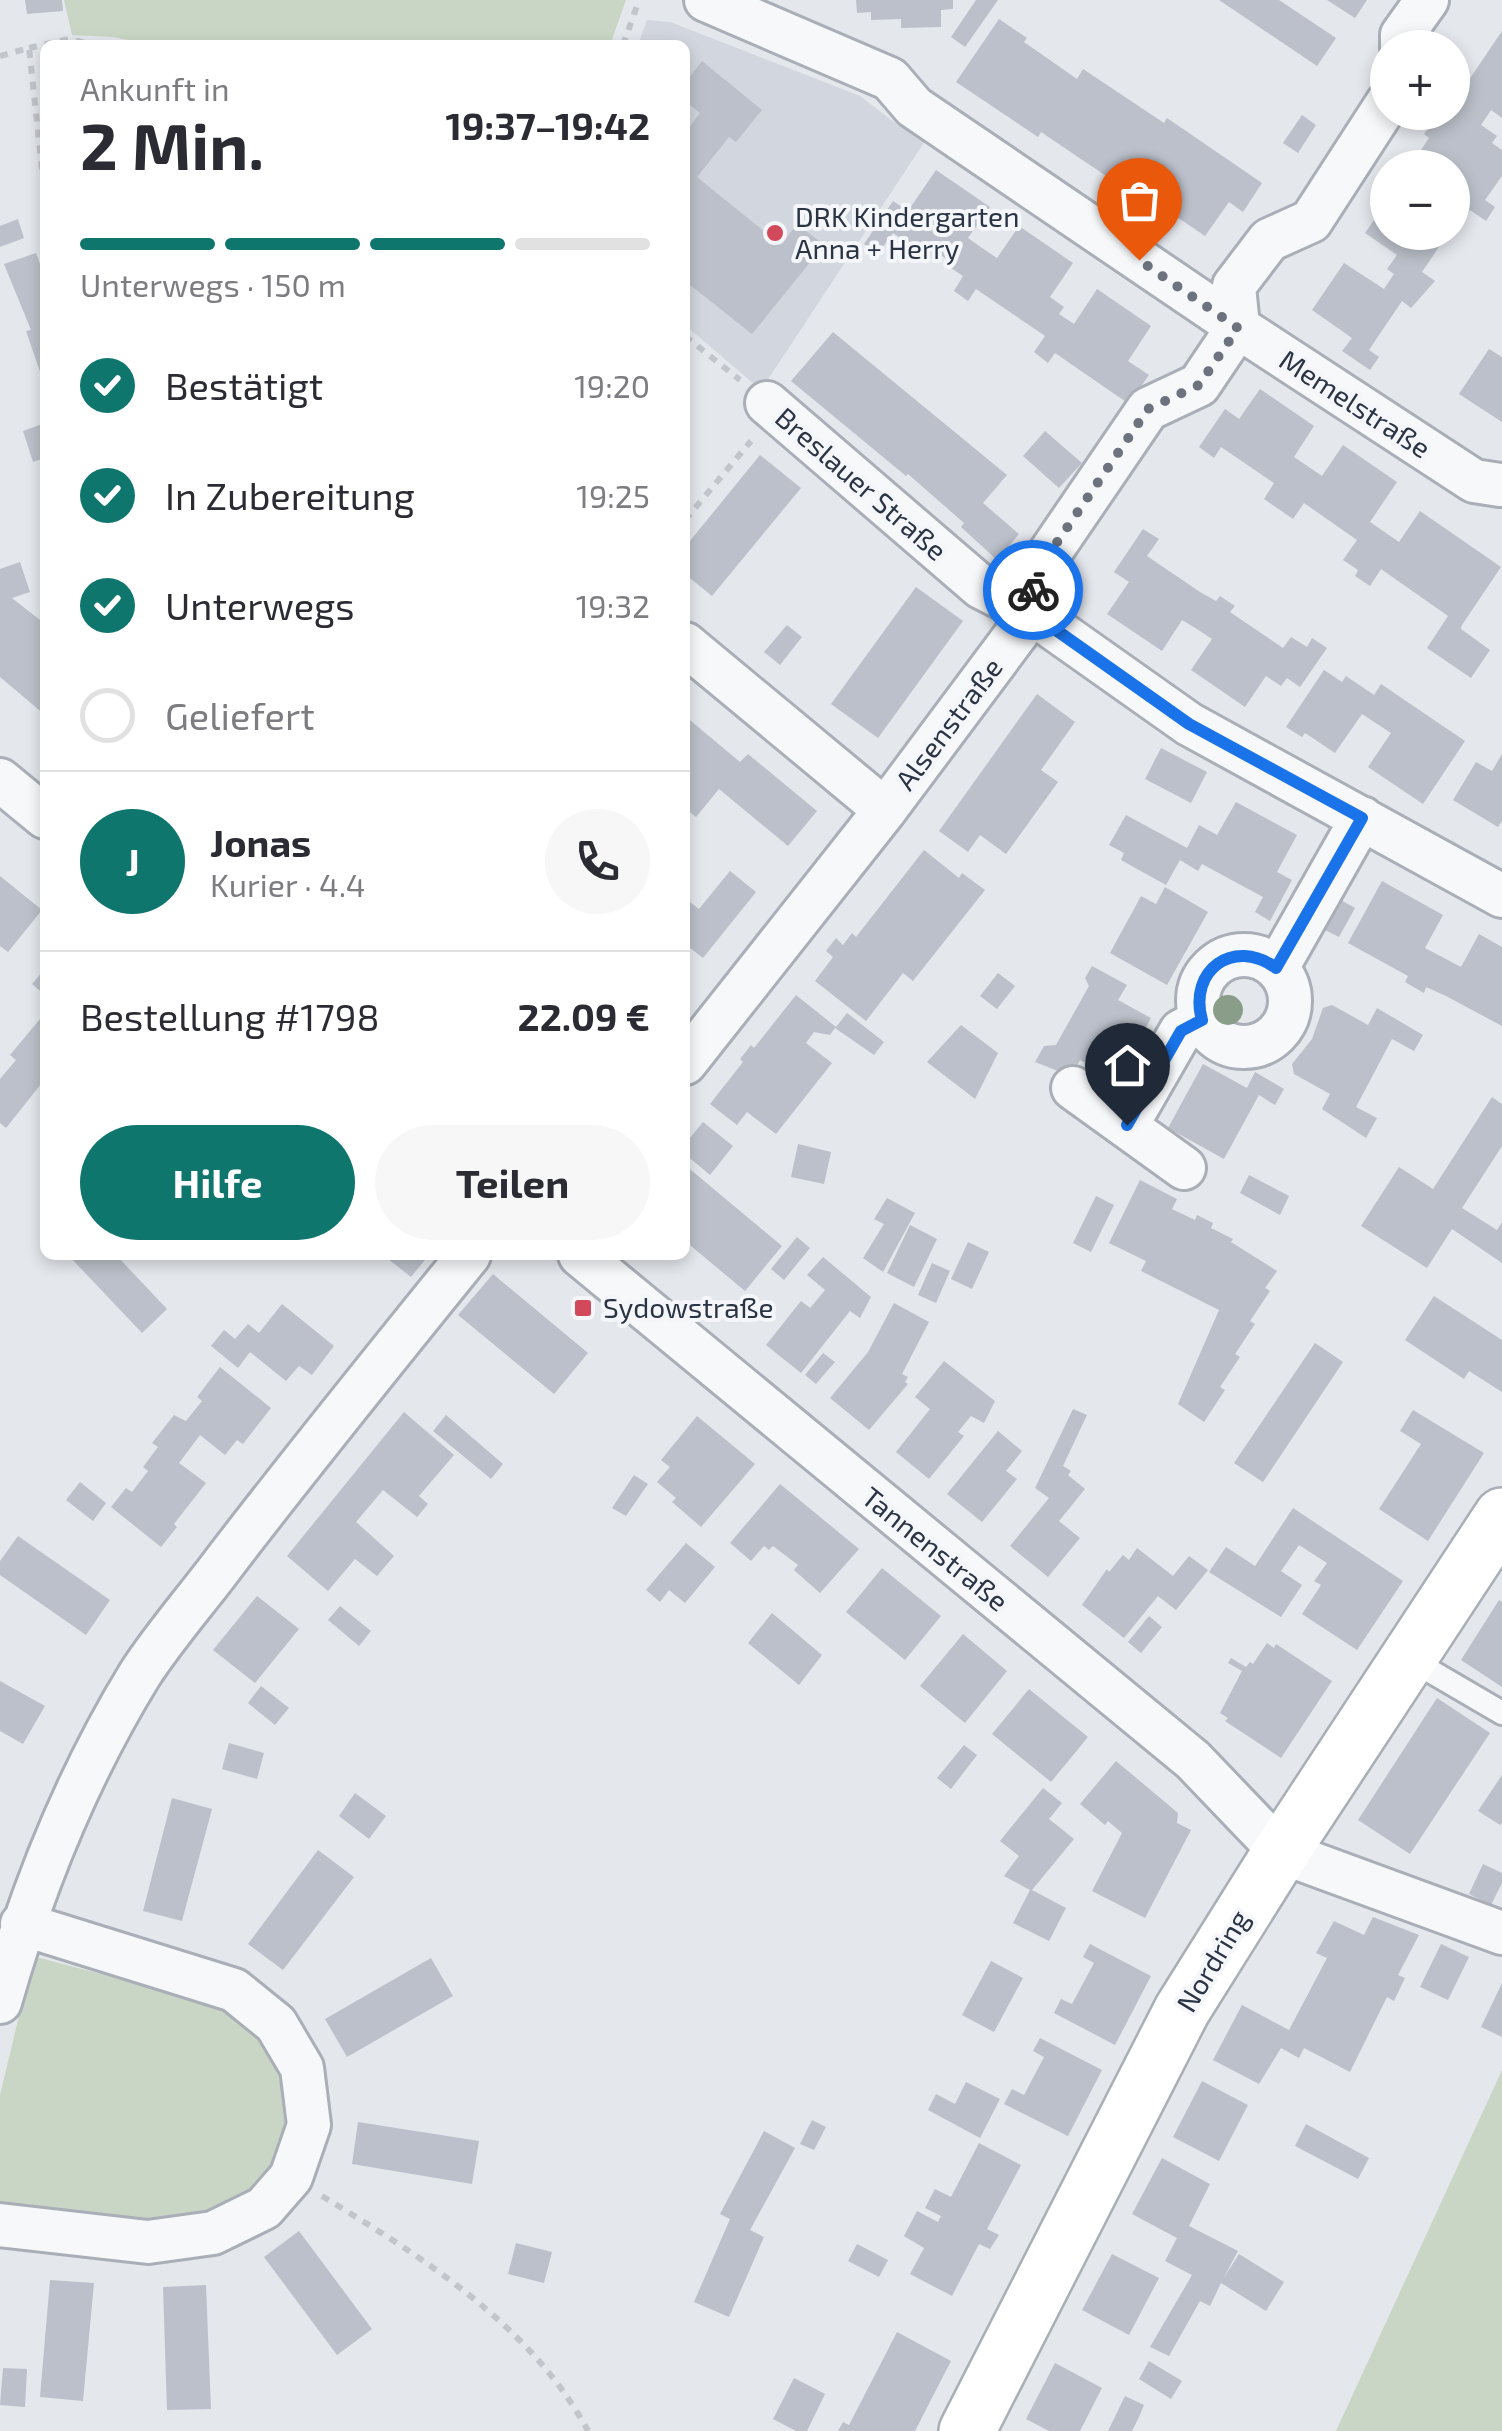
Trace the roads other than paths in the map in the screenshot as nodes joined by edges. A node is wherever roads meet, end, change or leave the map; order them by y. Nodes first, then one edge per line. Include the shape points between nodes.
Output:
1 (706, 0) edge
2 (1427, 0) edge
3 (1406, 30) edge
4 (1370, 130) edge
5 (1238, 328) junction
6 (762, 418) road end
7 (1502, 491) edge
8 (1032, 613) junction
9 (690, 648) edge
10 (0, 780) edge
11 (885, 810) junction
12 (40, 812) edge
13 (1362, 818) junction
14 (1502, 896) edge
15 (1276, 968) junction
16 (1202, 1020) junction
17 (690, 1057) edge
18 (1073, 1088) dead end
19 (1127, 1125) junction
20 (1184, 1168) dead end
21 (465, 1260) edge
22 (586, 1260) edge
23 (1502, 1516) edge
24 (1408, 1658) junction
25 (1502, 1713) edge
26 (1281, 1852) junction
27 (22, 1924) junction
28 (1502, 1933) edge
29 (0, 2002) edge
30 (0, 2226) edge
31 (967, 2431) edge

1 - 5 street, Memelstraße via 890,79 914,107
2 - 3 street
4 - 5 street via 1310,222 1269,240 1234,286
5 - 7 street, Memelstraße via 1474,481
5 - 8 street, Alsenstraße via 1199,385 1148,409 1045,560 1033,587
6 - 8 street, Breslauer Straße via 981,587
8 - 11 street, Alsenstraße
8 - 13 street, Breslauer Straße via 1189,724
9 - 11 street
10 - 12 street
11 - 17 street, Alsenstraße
13 - 14 street, Breslauer Straße
13 - 15 street
15 - 16 street via 1248,955 1218,963 1200,989
15 - 16 street via 1290,1008 1265,1042 1236,1046
16 - 19 street via 1181,1031
18 - 19 street
19 - 20 street
21 - 27 street via 142,1671 98,1750
22 - 26 street, Tannenstraße via 1193,1760
23 - 24 street, Nordring
24 - 25 lane
24 - 26 street, Nordring
26 - 28 street
26 - 31 street, Nordring via 1182,2010
27 - 29 street
27 - 30 street via 234,1990 276,2024 302,2068 310,2125 291,2177 264,2208 213,2233 148,2242

